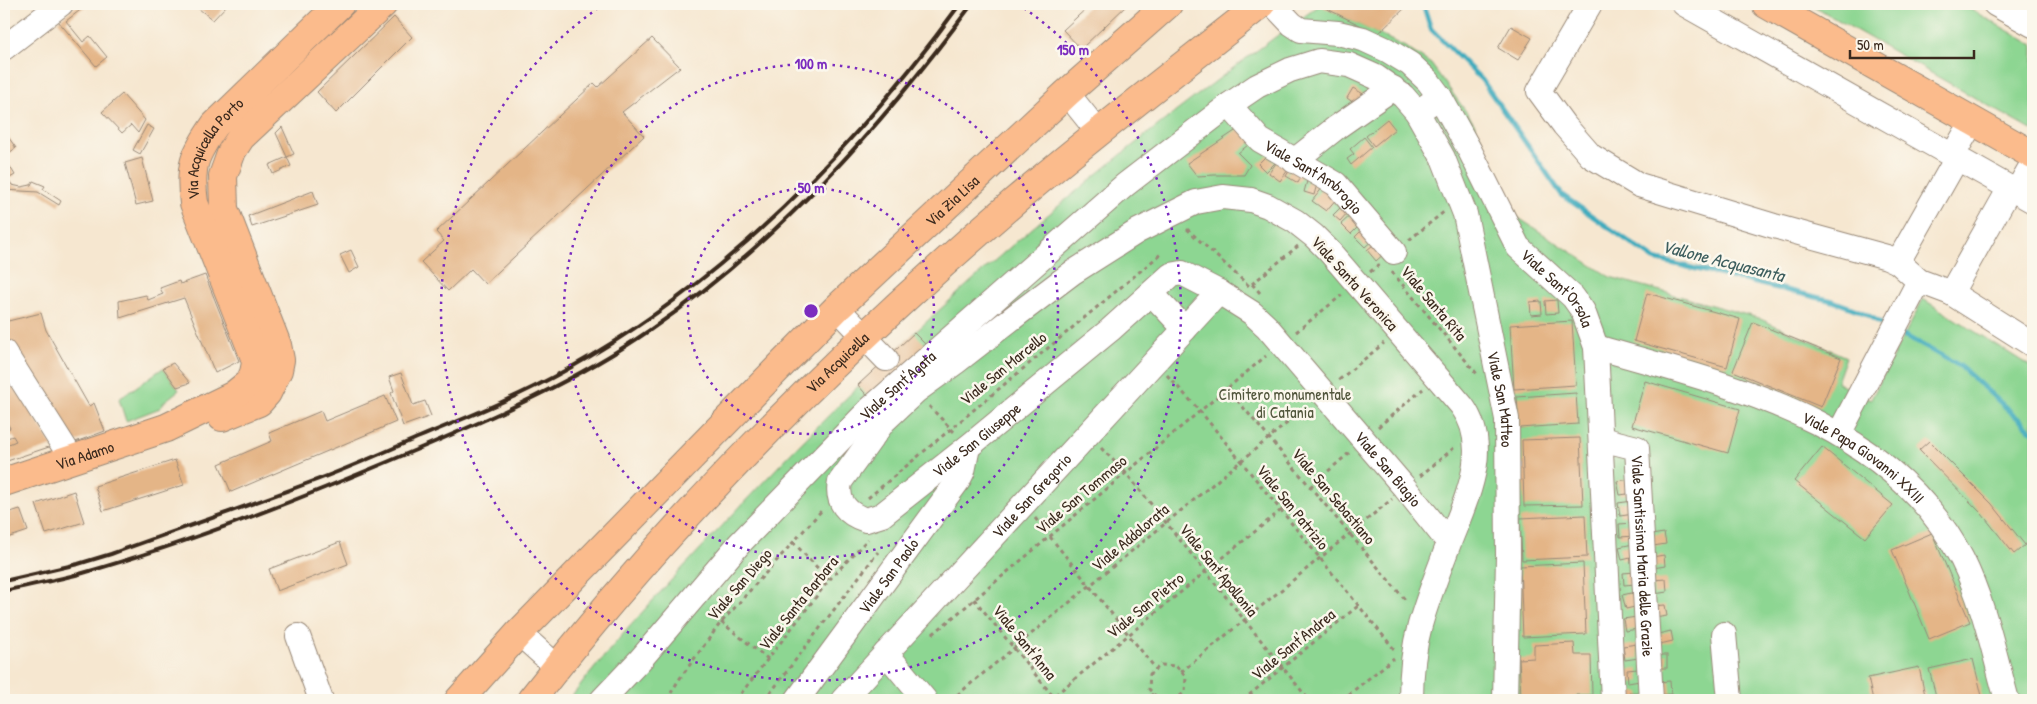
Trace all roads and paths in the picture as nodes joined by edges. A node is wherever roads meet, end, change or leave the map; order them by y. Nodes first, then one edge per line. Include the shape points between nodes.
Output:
1 (61, 4) edge
2 (340, 4) edge
3 (384, 4) edge
4 (1168, 4) edge
5 (1260, 4) edge
6 (1273, 4) edge
7 (1590, 4) edge
8 (1684, 4) edge
9 (1766, 4) edge
10 (2000, 5) edge
11 (2033, 25) edge
12 (4, 48) edge
13 (1393, 88) junction
14 (1067, 93) junction
15 (1440, 97) junction
16 (1229, 106) junction
17 (1417, 112) junction
18 (1972, 122) junction
19 (1099, 133) junction
20 (2033, 156) edge
21 (1955, 157) junction
22 (1294, 161) junction
23 (2033, 163) edge
24 (2020, 193) edge
25 (1459, 200) junction
26 (1312, 234) junction
27 (1162, 253) dead end
28 (1385, 260) junction
29 (1898, 262) junction
30 (1357, 283) junction
31 (1252, 284) dead end
32 (1915, 288) junction
33 (1219, 292) junction
34 (1950, 292) junction
35 (1152, 294) junction
36 (838, 308) junction
37 (1185, 329) junction
38 (1398, 332) junction
39 (865, 337) junction
40 (1288, 338) junction
41 (2033, 345) edge
42 (1596, 347) junction
43 (266, 350) junction
44 (4, 352) edge
45 (1155, 361) junction
46 (901, 375) junction
47 (1479, 376) dead end
48 (1438, 378) junction
49 (1330, 387) junction
50 (1227, 388) junction
51 (1200, 411) junction
52 (950, 428) junction
53 (1475, 431) junction
54 (1370, 434) junction
55 (1838, 434) junction
56 (1088, 436) junction
57 (1269, 438) junction
58 (1601, 439) junction
59 (968, 447) junction
60 (72, 459) junction
61 (1240, 462) junction
62 (1126, 473) junction
63 (4, 482) edge
64 (1412, 483) junction
65 (1310, 487) junction
66 (839, 491) junction
67 (1023, 504) junction
68 (868, 511) junction
69 (1280, 511) junction
70 (1165, 524) junction
71 (1349, 534) junction
72 (1049, 537) junction
73 (793, 542) junction
74 (1449, 543) junction
75 (878, 552) dead end
76 (1319, 559) junction
77 (1205, 573) junction
78 (829, 580) junction
79 (1089, 586) junction
80 (974, 600) junction
81 (1358, 606) junction
82 (1422, 620) junction
83 (1244, 621) junction
84 (721, 622) junction
85 (519, 633) junction
86 (1724, 634) dead end
87 (932, 635) dead end
88 (1129, 635) junction
89 (298, 636) dead end
90 (1014, 648) junction
91 (886, 653) junction
92 (768, 659) junction
93 (640, 660) junction
94 (557, 667) junction
95 (1282, 668) junction
96 (1156, 669) junction
97 (1182, 672) junction
98 (1153, 694) junction
99 (1054, 699) edge
100 (1180, 699) edge
101 (321, 700) edge
102 (460, 700) edge
103 (531, 700) edge
104 (602, 700) edge
105 (626, 700) edge
106 (667, 700) edge
107 (736, 700) edge
108 (764, 700) edge
109 (798, 700) edge
110 (843, 700) edge
111 (925, 700) edge
112 (951, 700) edge
113 (1049, 700) edge
114 (1145, 700) edge
115 (1163, 700) edge
116 (1175, 700) edge
117 (1243, 700) edge
118 (1309, 700) edge
119 (1342, 700) edge
120 (1411, 700) edge
121 (1505, 700) edge
122 (1614, 700) edge
123 (1651, 700) edge
124 (1730, 700) edge
125 (2006, 700) edge

1 - 12 street
2 - 43 main road, Via Acquicella Porto via 216,125 193,164 194,203
3 - 43 main road, Via Acquicella Porto via 241,137 227,162 223,176 224,209
4 - 14 main road, Via Zia Lisa
5 - 19 main road
6 - 15 street, Viale Sant'Orsola via 1301,30 1338,33 1363,39 1387,50 1410,64
7 - 29 street via 1539,90 1591,156 1638,185
8 - 21 street
9 - 18 main road
10 - 11 street
13 - 16 street, Viale Sant'Agata via 1349,64 1319,61 1257,86
13 - 17 street, Viale San Matteo
13 - 22 street
14 - 19 street
14 - 36 main road, Via Zia Lisa
15 - 17 street
15 - 42 street, Viale Sant'Orsola via 1518,247 1573,297 1583,311
16 - 22 street, Viale Sant'Ambrogio via 1260,140
16 - 46 street, Viale Sant'Agata via 1125,185
17 - 25 street, Viale San Matteo via 1443,158
18 - 20 main road
18 - 21 street
19 - 39 main road via 1016,201
21 - 24 street
21 - 29 street
22 - 28 street, Viale Sant'Ambrogio via 1336,184
23 - 24 street
24 - 34 street
25 - 28 path
25 - 121 street, Viale San Matteo via 1507,418
26 - 30 street, Viale Santa Veronica
26 - 31 path
26 - 46 street, Viale Santa Veronica via 1295,221 1251,200 1223,197 1196,202 1138,231 1072,274 956,362
27 - 52 path, Viale San Marcello
28 - 47 path, Viale Santa Rita
29 - 32 street
30 - 38 street, Viale Santa Veronica
30 - 40 path, Viale San Tommaso
32 - 34 street
32 - 55 street
33 - 35 street, Viale San Giuseppe via 1182,273 1171,275
33 - 37 street, Viale San Gregorio
33 - 40 street, Viale San Biagio
34 - 41 street
35 - 37 street
35 - 59 street, Viale San Giuseppe
36 - 39 street, Via Acquicella
36 - 85 main road, Via Acquicella
37 - 45 street, Viale San Gregorio
38 - 48 street, Viale Santa Veronica
38 - 49 path, Viale Addolorata
39 - 46 street
39 - 94 main road, Via Acquicella via 679,525
40 - 49 street, Viale San Biagio
40 - 50 path, Viale San Tommaso
42 - 55 street, Viale Papa Giovanni XXIII via 1732,386 1800,413
42 - 58 street, Viale Sant'Orsola
43 - 60 main road, Via Adamo via 280,360 272,385 259,402 206,424 166,428
44 - 60 street
45 - 51 path, Viale San Patrizio
45 - 56 street, Viale San Gregorio
46 - 52 path
46 - 66 street via 884,421 840,482
46 - 93 street, Viale Sant'Agata via 740,543
48 - 53 street, Viale Santa Veronica via 1470,418
48 - 54 path
49 - 54 street, Viale San Biagio
49 - 57 path, Viale Addolorata
50 - 51 path, Viale San Tommaso
50 - 57 path, Viale San Sebastiano
51 - 61 path, Viale San Patrizio
51 - 62 path, Viale San Tommaso
52 - 59 path
52 - 68 path, Viale San Marcello
53 - 64 path
53 - 74 street, Viale Santa Veronica via 1473,475
54 - 64 street, Viale San Biagio
54 - 65 path
55 - 125 street, Viale Papa Giovanni XXIII via 1910,489 1938,520 1962,560 1984,612
56 - 62 path, Viale Sant'Apollonia
56 - 67 street, Viale San Gregorio
57 - 61 path, Viale Addolorata
57 - 65 path, Viale San Sebastiano
58 - 122 street, Viale Sant'Orsola
58 - 123 street, Viale Santissima Maria delle Grazie via 1637,448
59 - 68 street, Viale San Giuseppe via 882,515
59 - 109 street, Viale San Paolo via 958,481
60 - 63 main road, Via Adamo
61 - 69 path, Viale San Patrizio
61 - 70 path, Viale Addolorata
62 - 70 path, Viale Sant'Apollonia
62 - 72 path, Viale San Tommaso
64 - 71 path
64 - 74 street, Viale San Biagio
65 - 71 path, Viale San Sebastiano
66 - 68 street via 840,500 851,514 866,520
66 - 73 path, Viale San Diego
67 - 72 path
67 - 91 street, Viale San Gregorio
68 - 78 path, Viale Santa Barbara via 869,538
69 - 76 path, Viale San Patrizio
69 - 77 path, Viale San Pietro
70 - 77 path, Viale Sant'Apollonia
70 - 79 path, Viale Addolorata
71 - 76 path
71 - 82 path, Viale San Sebastiano
72 - 79 path
72 - 80 path, Viale San Tommaso
73 - 78 path
73 - 84 path, Viale San Diego
74 - 82 street, Viale Santa Veronica
75 - 108 path
76 - 81 path, Viale San Patrizio
76 - 83 path
77 - 83 path, Viale Sant'Apollonia
77 - 88 path, Viale San Pietro
78 - 92 path, Viale Santa Barbara
79 - 88 path
79 - 90 path, Viale Addolorata
80 - 87 path, Viale San Tommaso
80 - 90 path, Viale Sant'Anna
81 - 95 path, Viale Sant'Andrea
81 - 119 path, Viale San Patrizio via 1398,654
82 - 120 street, Viale Santa Veronica via 1415,645
83 - 95 path, Viale Sant'Apollonia
83 - 97 path
84 - 92 path
84 - 106 path, Viale San Diego
85 - 94 street
85 - 102 main road, Via Acquicella
86 - 124 street
88 - 96 path
88 - 99 path, Viale San Pietro
89 - 101 street
90 - 99 path, Viale Sant'Anna
90 - 112 path, Viale Addolorata
91 - 110 street, Viale San Gregorio
91 - 111 street
92 - 107 path, Viale Santa Barbara
93 - 104 street, Viale Sant'Agata
93 - 105 street
94 - 103 main road, Via Acquicella
95 - 117 path, Viale Sant'Andrea
95 - 118 path, Viale Sant'Apollonia
96 - 97 path via 1161,664 1176,666
96 - 98 path via 1150,674 1149,689
97 - 100 path via 1186,677
98 - 114 path
98 - 115 path
99 - 113 path, Viale San Pietro
100 - 116 path

